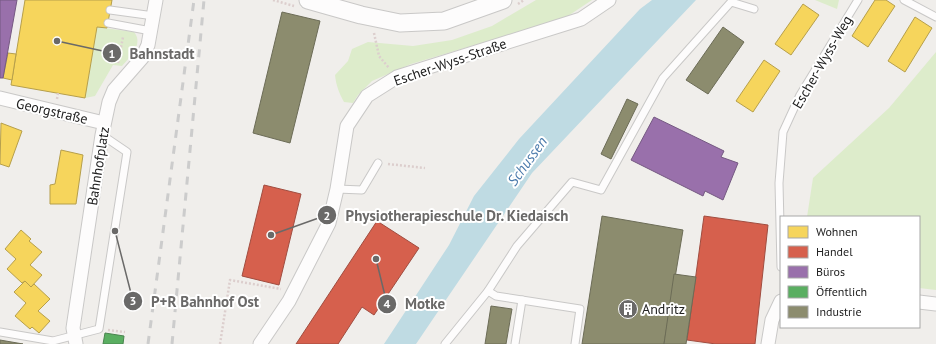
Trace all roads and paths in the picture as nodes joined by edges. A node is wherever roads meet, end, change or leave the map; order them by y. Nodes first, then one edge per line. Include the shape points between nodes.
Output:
1 (156, 0) edge
2 (308, 0) edge
3 (503, 0) edge
4 (609, 0) edge
5 (858, 0) edge
6 (904, 0) edge
7 (754, 9) dead end
8 (110, 10) dead end
9 (154, 16) junction
10 (936, 17) edge
11 (108, 23) dead end
12 (125, 26) junction
13 (374, 29) dead end
14 (151, 31) junction
15 (397, 77) junction
16 (114, 90) junction
17 (0, 98) edge
18 (103, 129) junction
19 (378, 163) joint
20 (425, 168) dead end
21 (337, 189) junction
22 (780, 225) edge
23 (488, 291) junction
24 (293, 292) junction
25 (522, 300) junction
26 (920, 302) edge
27 (780, 303) edge
28 (936, 304) edge
29 (226, 308) junction
30 (231, 309) dead end
31 (0, 332) edge
32 (75, 340) edge
33 (220, 344) edge
34 (260, 344) edge
35 (445, 344) edge
36 (515, 344) edge
37 (575, 344) edge
38 (768, 344) edge

1 - 9 street, Bahnhofplatz
2 - 3 street via 400,23 444,21
4 - 15 street, Escher-Wyss-Straße via 581,19
5 - 22 lane, Escher-Wyss-Weg via 800,95 783,132 779,183
6 - 10 lane
7 - 23 lane via 731,2 663,78 601,190 572,182 517,246
8 - 9 lane
9 - 14 street, Bahnhofplatz
11 - 12 lane
12 - 14 lane
12 - 16 path via 118,64 109,78
13 - 15 path via 378,56
14 - 16 street, Bahnhofplatz via 142,58
15 - 21 street, Escher-Wyss-Straße via 367,96 347,126
16 - 18 street, Bahnhofplatz
17 - 18 street, Georgstraße
18 - 32 street, Bahnhofplatz via 73,328
18 - 32 lane via 128,152 99,329
19 - 20 path
19 - 21 lane via 362,190
21 - 24 street, Escher-Wyss-Straße via 329,223
23 - 25 lane via 496,296
23 - 35 lane
24 - 29 path via 230,280
24 - 34 street, Escher-Wyss-Straße
25 - 36 lane
25 - 37 lane via 580,309
26 - 28 street
27 - 38 street via 772,320
29 - 30 path
29 - 33 path
31 - 32 lane via 53,341

